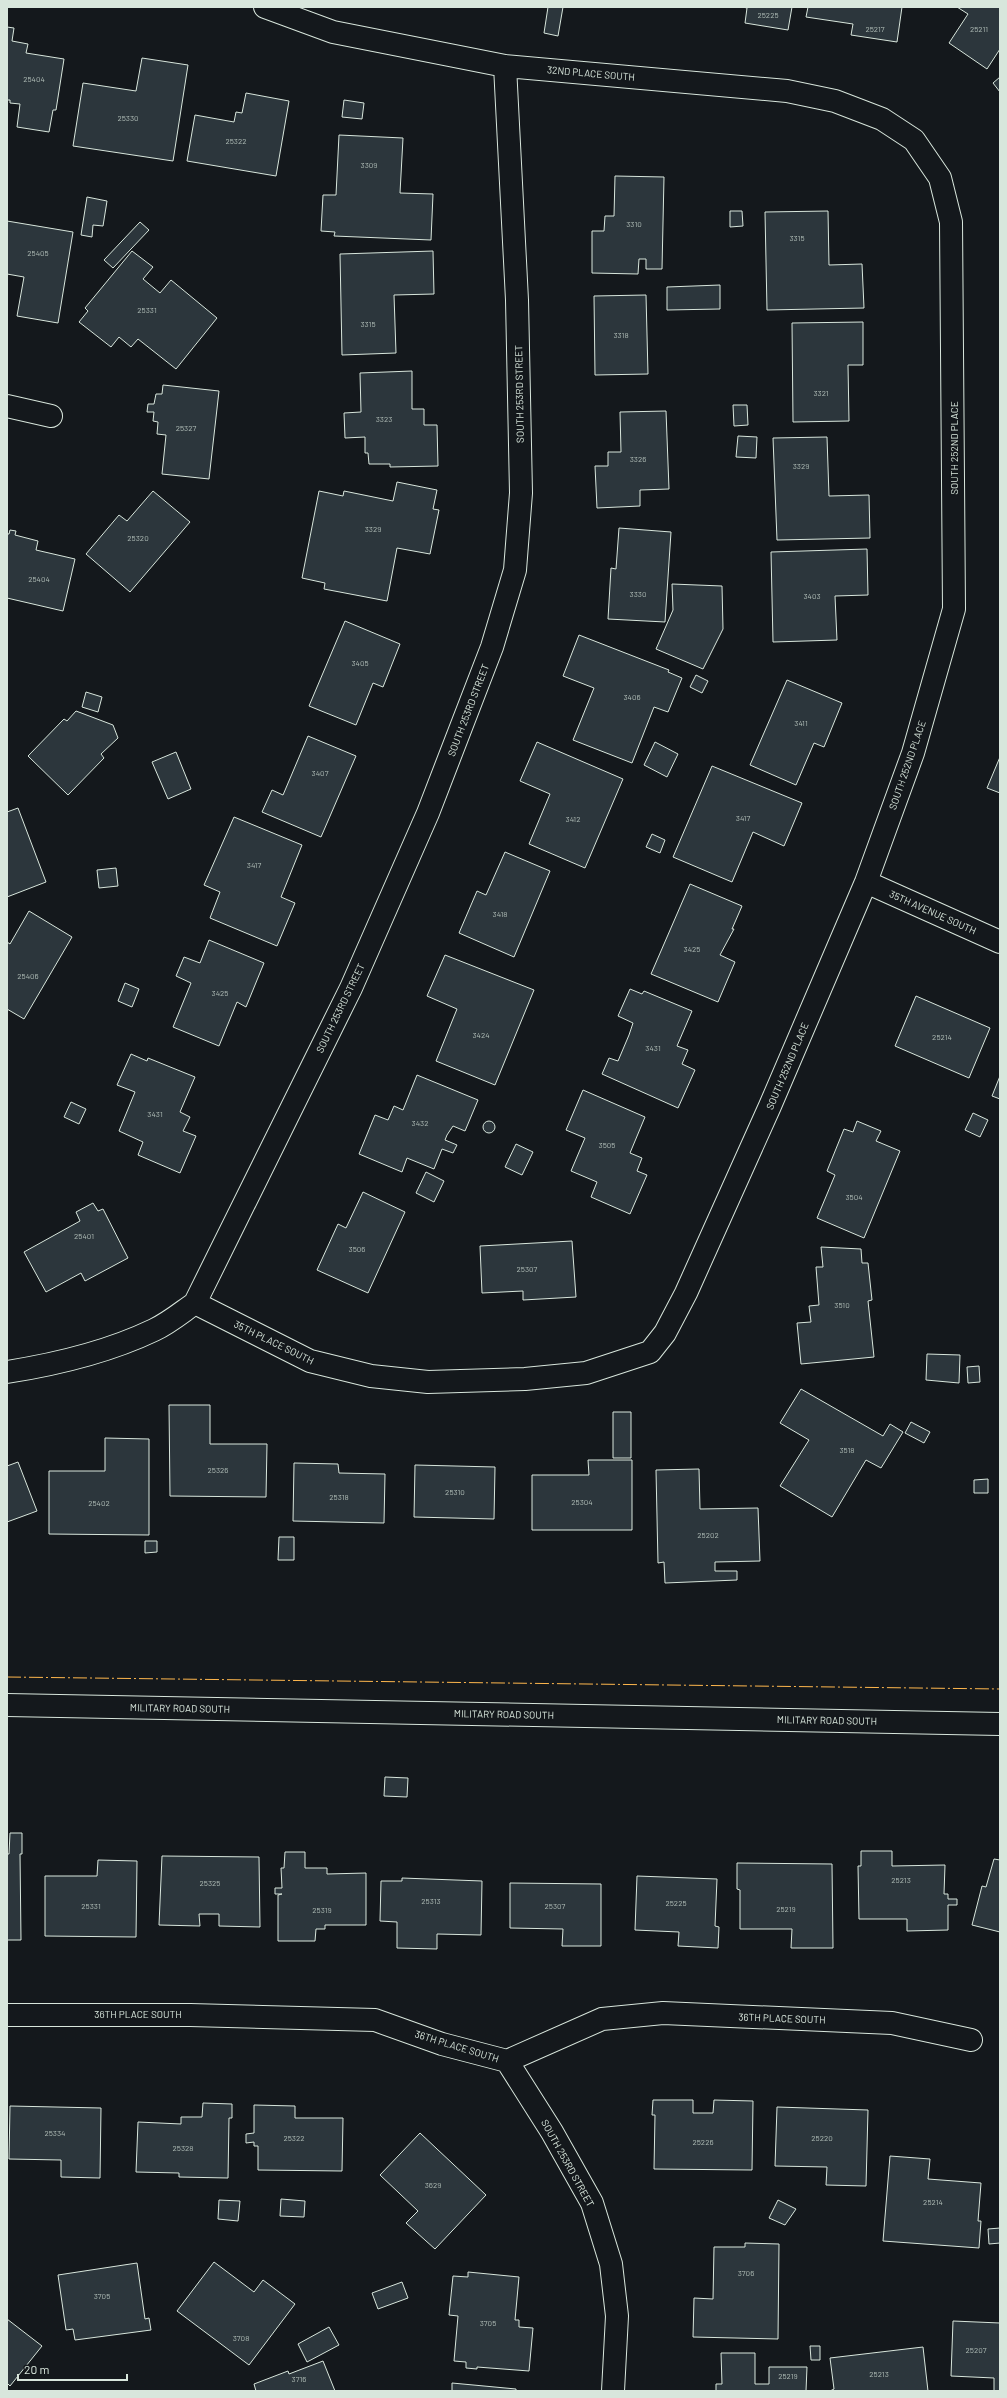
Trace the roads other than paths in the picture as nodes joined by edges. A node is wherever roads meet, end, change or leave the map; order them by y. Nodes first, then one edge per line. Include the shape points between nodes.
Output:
1 (265, 7) edge
2 (506, 66) junction
3 (914, 140) joint
4 (7, 406) edge
5 (51, 416) dead end
6 (866, 882) junction
7 (1000, 942) edge
8 (196, 1303) junction
9 (650, 1352) joint
10 (7, 1372) edge
11 (7, 1705) edge
12 (1000, 1724) edge
13 (7, 2015) edge
14 (971, 2040) dead end
15 (507, 2061) junction
16 (613, 2391) edge

1 - 2 street, 32ND PLACE SOUTH via 333,32
2 - 3 street, 32ND PLACE SOUTH via 787,91 835,101 882,119
2 - 8 street, SOUTH 253RD STREET via 517,300 521,493 515,570 492,647 428,813 351,988
3 - 6 street, SOUTH 252ND PLACE via 940,178 951,222 954,609 913,753
4 - 5 street
6 - 7 street, 35TH AVENUE SOUTH
6 - 9 street, SOUTH 252ND PLACE via 686,1293 665,1333
8 - 9 street, 35TH PLACE SOUTH via 310,1362 371,1376 428,1382 525,1379 586,1373
8 - 10 street via 155,1329 110,1348 53,1365
11 - 12 street, MILITARY ROAD SOUTH
13 - 15 street, 36TH PLACE SOUTH via 190,2015 375,2020 442,2044
14 - 15 street, 36TH PLACE SOUTH via 892,2023 663,2013 602,2019
15 - 16 street, SOUTH 253RD STREET via 552,2132 592,2203 611,2264 617,2316

